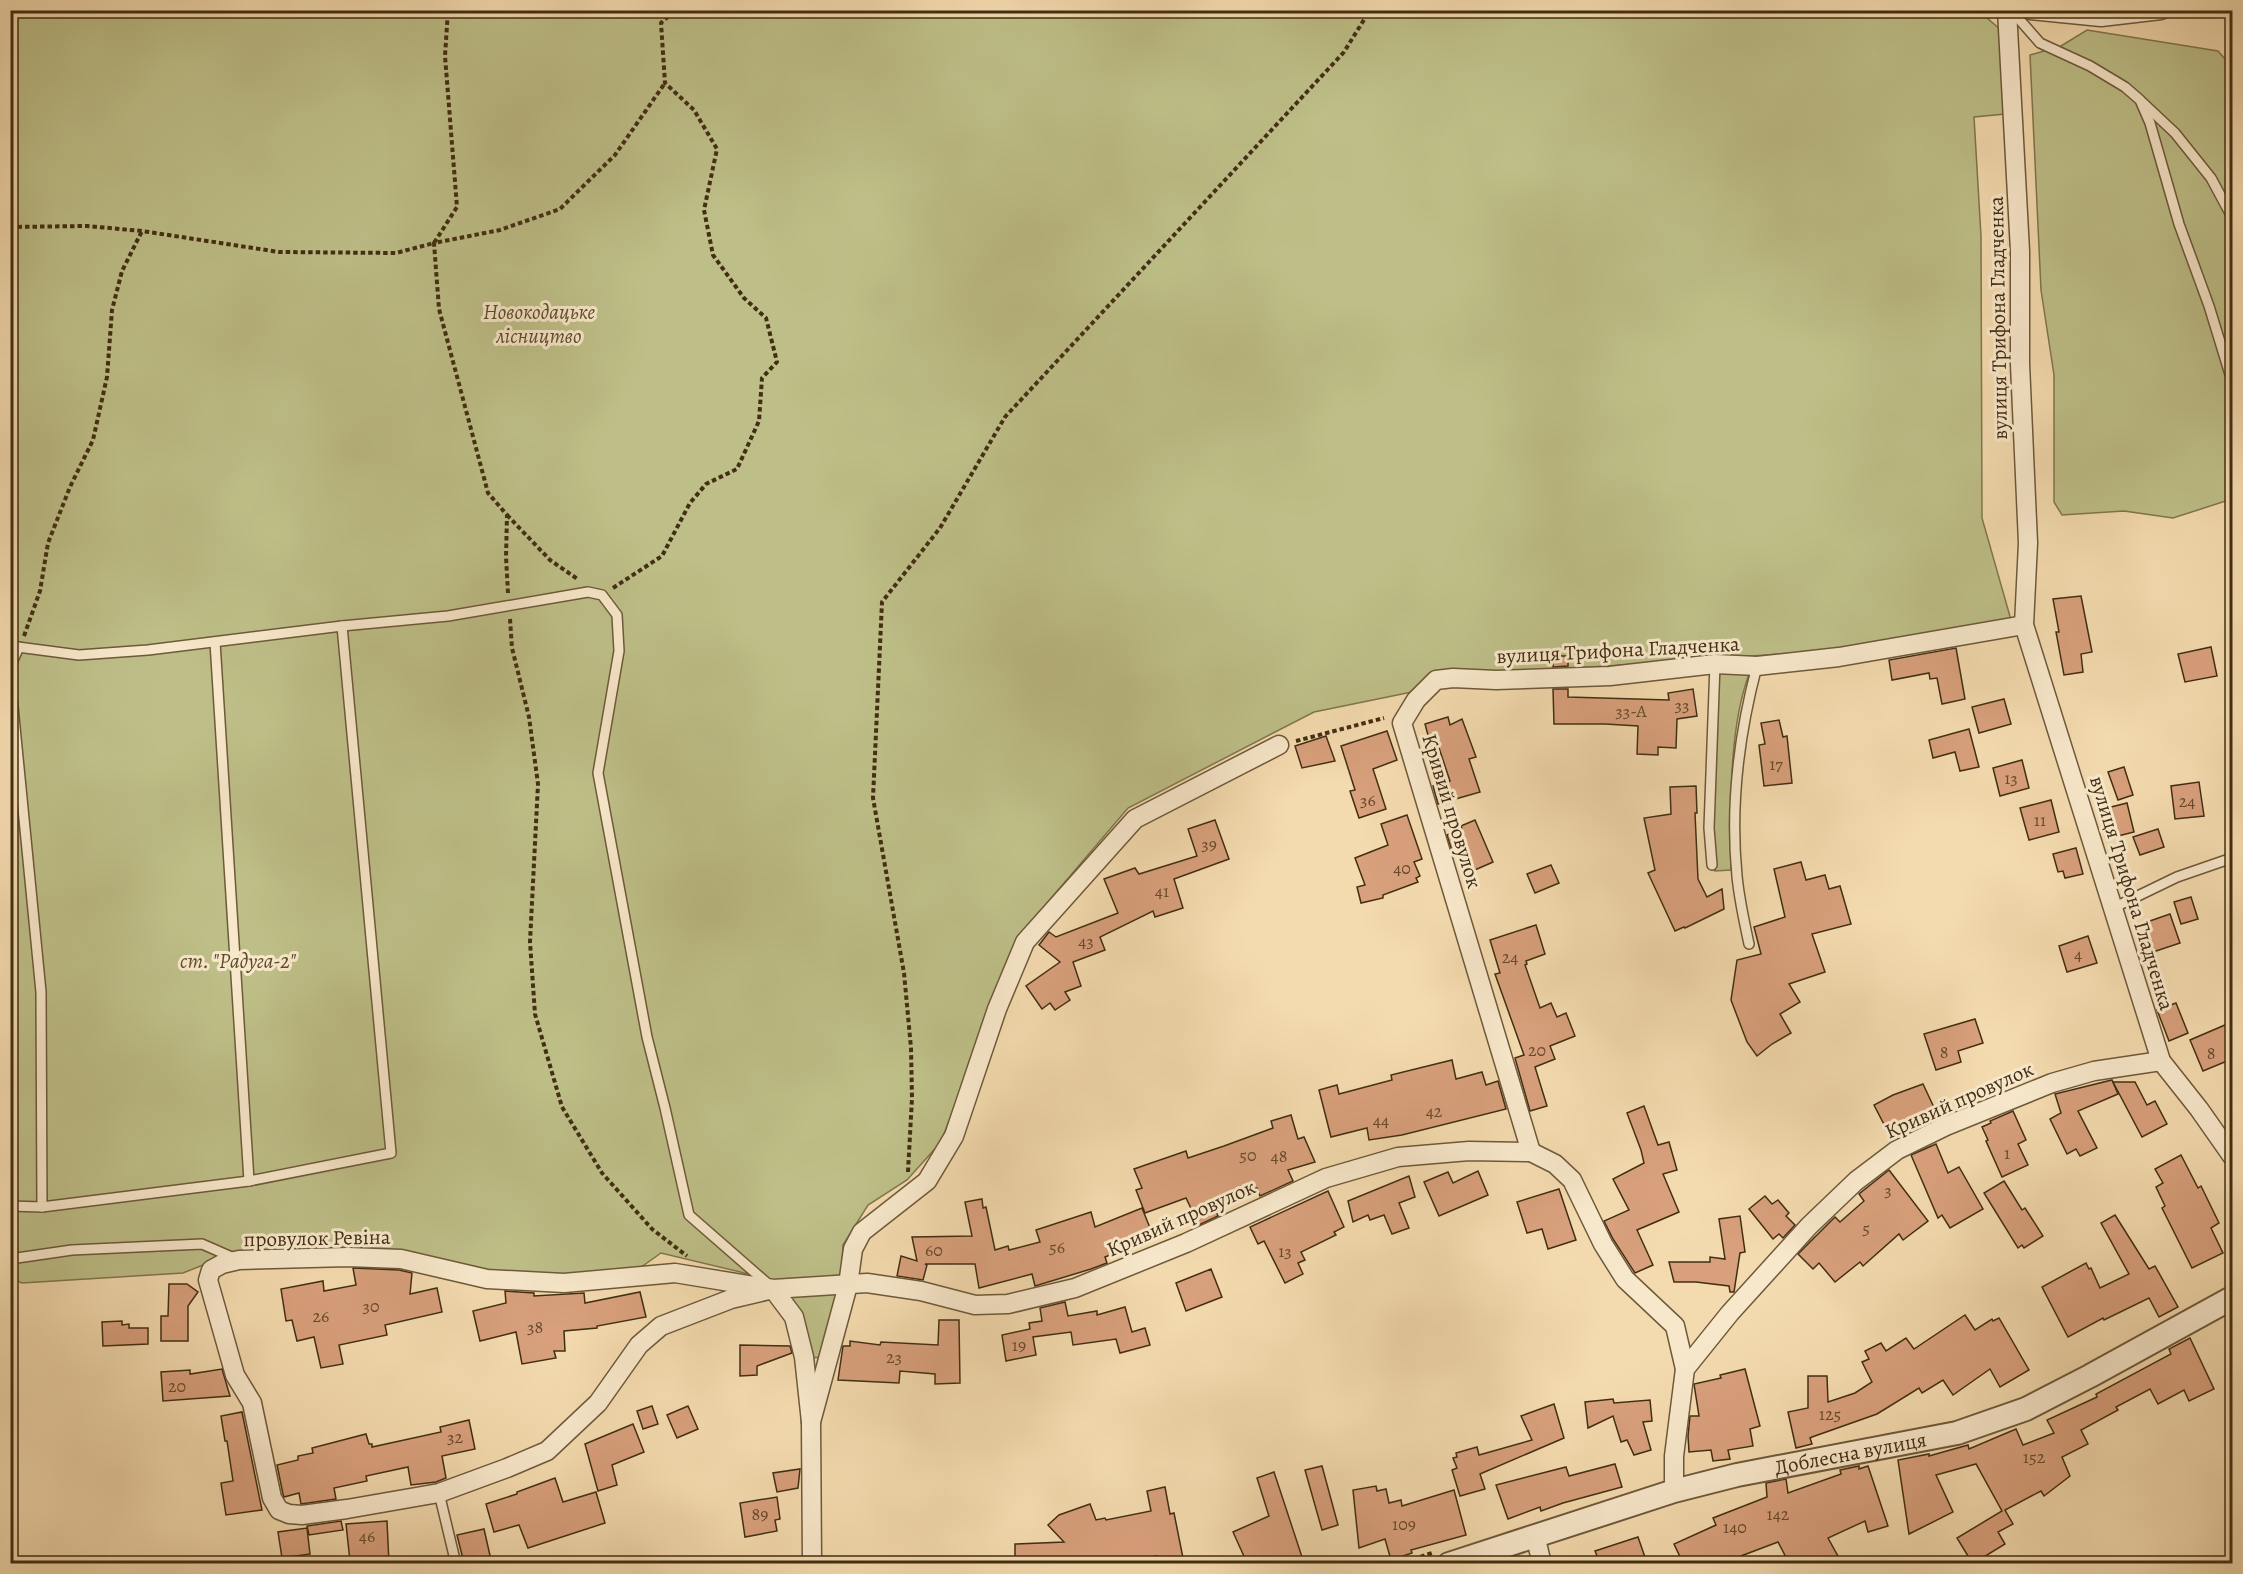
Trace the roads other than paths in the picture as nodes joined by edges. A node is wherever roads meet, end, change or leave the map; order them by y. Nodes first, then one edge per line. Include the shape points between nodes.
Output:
1 (2009, 10) edge
2 (2030, 10) edge
3 (2161, 10) edge
4 (2140, 100) junction
5 (2232, 217) edge
6 (2232, 381) edge
7 (2024, 625) junction
8 (342, 626) junction
9 (215, 642) junction
10 (15, 646) edge
11 (1715, 664) junction
12 (1757, 666) junction
13 (10, 667) edge
14 (10, 676) edge
15 (1402, 723) joint
16 (1279, 746) road end
17 (2232, 858) edge
18 (1712, 865) dead end
19 (2113, 908) junction
20 (1749, 944) dead end
21 (2161, 1061) junction
22 (1531, 1152) junction
23 (2232, 1156) edge
24 (249, 1181) junction
25 (10, 1206) edge
26 (42, 1207) junction
27 (10, 1259) edge
28 (239, 1260) junction
29 (848, 1285) junction
30 (773, 1289) junction
31 (2232, 1298) edge
32 (1685, 1369) junction
33 (811, 1422) junction
34 (1674, 1491) junction
35 (439, 1493) junction
36 (1535, 1535) junction
37 (456, 1563) edge
38 (812, 1563) edge
39 (1449, 1563) edge
40 (1542, 1563) edge

1 - 4 lane via 2040,43 2090,66
1 - 7 street, вулиця Трифона Гладченка via 2028,543
2 - 3 street via 2101,17
4 - 5 lane via 2183,142 2211,178
4 - 6 lane
7 - 12 street, вулиця Трифона Гладченка via 1839,657
7 - 19 street, вулиця Трифона Гладченка
8 - 9 lane
8 - 24 lane via 391,1153
8 - 30 lane via 447,616 588,592 602,595 617,615 619,651 598,773 645,1027 689,1215
9 - 10 lane via 79,655
9 - 24 lane
10 - 13 lane
11 - 12 street, вулиця Трифона Гладченка
11 - 15 street, вулиця Трифона Гладченка via 1610,676 1436,680 1416,700
11 - 18 lane via 1709,828
12 - 20 lane via 1737,765 1735,818 1737,876
14 - 26 lane via 41,992
15 - 22 street, Кривий провулок
16 - 29 street via 1135,819 1025,942 997,1009 954,1136 927,1181 862,1232 853,1250
17 - 19 lane via 2177,877
19 - 21 street, вулиця Трифона Гладченка
21 - 23 street, вулиця Трифона Гладченка
21 - 32 street, Кривий провулок via 2094,1071 2052,1083 1897,1150 1856,1180 1809,1226
22 - 29 street, Кривий провулок via 1469,1151 1398,1157 1326,1178 1186,1243 1075,1288 1033,1300 975,1305 921,1291 867,1283
22 - 32 street, Кривий провулок via 1555,1164 1572,1180 1625,1279 1675,1326
24 - 26 lane
25 - 26 lane
27 - 28 lane via 72,1250 202,1244
28 - 30 street, провулок Ревіна via 401,1259 487,1280 564,1283 675,1273
28 - 35 street, провулок Ревіна via 211,1270 208,1280 235,1375 252,1402 272,1498 279,1510 302,1515
29 - 30 street, провулок Ревіна
29 - 33 street
30 - 33 street via 794,1317 804,1357
30 - 35 street, провулок Ревіна via 731,1299 661,1326 639,1345 598,1403 547,1450
31 - 34 street, Доблесна вулиця via 2026,1409 1967,1429
32 - 34 street, Кривий провулок via 1674,1456
33 - 38 street
34 - 36 street, Доблесна вулиця
35 - 37 lane
36 - 39 street, Доблесна вулиця
36 - 40 street

